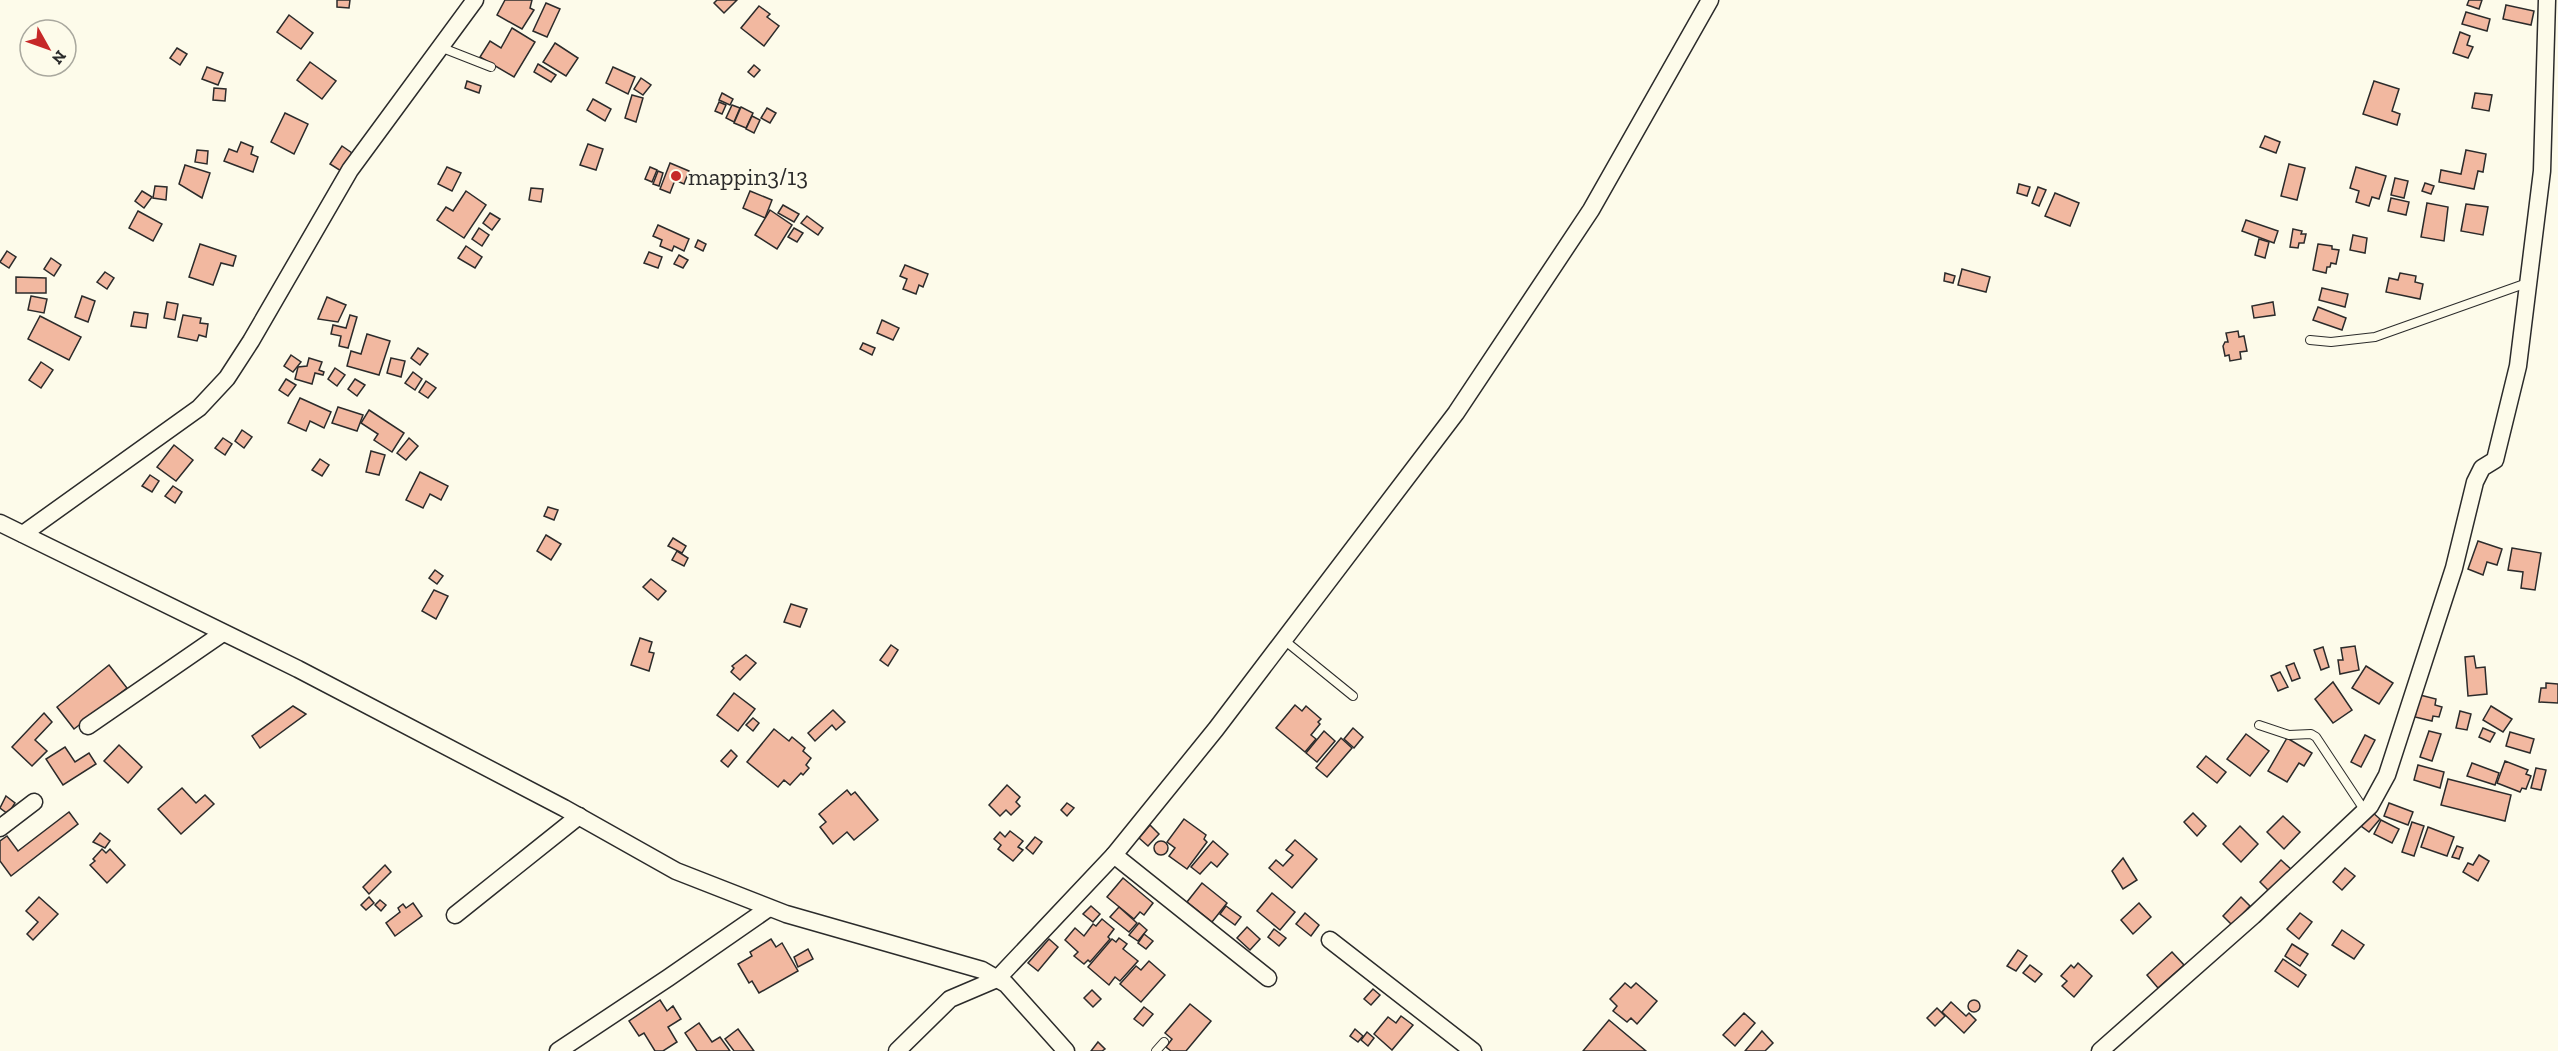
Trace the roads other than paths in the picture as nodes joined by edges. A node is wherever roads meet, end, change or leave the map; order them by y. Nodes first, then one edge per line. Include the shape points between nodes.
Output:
1 (475, 0) edge
2 (1710, 0) edge
3 (2547, 0) edge
4 (440, 48) junction
5 (491, 67) dead end
6 (2527, 283) junction
7 (2310, 340) dead end
8 (0, 523) edge
9 (23, 534) junction
10 (223, 633) junction
11 (1284, 640) junction
12 (1353, 696) dead end
13 (2259, 725) dead end
14 (88, 726) dead end
15 (34, 802) dead end
16 (2365, 811) junction
17 (579, 816) junction
18 (0, 828) edge
19 (1114, 855) junction
20 (769, 908) junction
21 (455, 915) dead end
22 (1330, 940) dead end
23 (1268, 978) dead end
24 (997, 979) junction
25 (1164, 1042) dead end
26 (558, 1051) edge
27 (897, 1051) edge
28 (1066, 1051) edge
29 (1156, 1051) edge
30 (1473, 1051) edge
31 (2100, 1051) edge

1 - 4 street
2 - 11 street via 1591,210 1456,413
3 - 6 street via 2542,171
4 - 5 lane
4 - 9 street via 350,170 227,378 199,408
6 - 7 lane via 2375,337
6 - 16 street via 2518,366 2500,445 2495,460 2482,468 2475,482 2454,568 2390,764
8 - 9 street
9 - 10 street
10 - 14 street
10 - 17 street
11 - 12 lane
11 - 19 street
13 - 16 lane via 2289,735 2316,737
15 - 18 street
16 - 31 street
17 - 20 street via 676,871
17 - 21 street
19 - 23 street
19 - 24 street
20 - 24 street via 982,970
20 - 26 street
22 - 30 street
24 - 27 street via 950,999
24 - 28 street via 1006,984
25 - 29 lane

